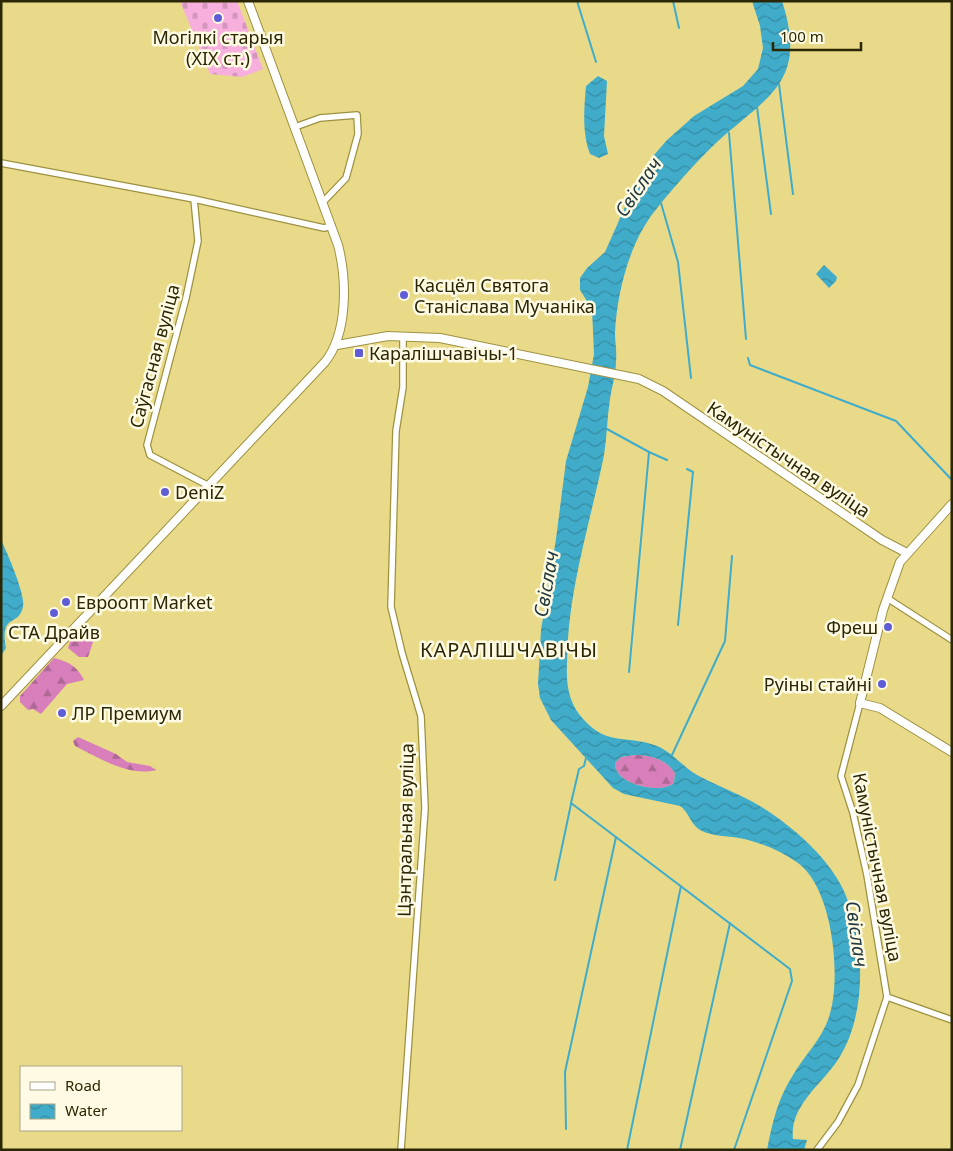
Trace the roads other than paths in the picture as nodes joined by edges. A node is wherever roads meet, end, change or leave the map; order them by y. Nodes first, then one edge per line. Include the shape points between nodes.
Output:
1 (248, 1) edge
2 (296, 127) junction
3 (1, 163) edge
4 (194, 199) junction
5 (323, 202) junction
6 (332, 226) junction
7 (402, 336) junction
8 (337, 345) junction
9 (209, 486) junction
10 (952, 504) edge
11 (907, 553) junction
12 (887, 598) junction
13 (952, 640) edge
14 (860, 703) junction
15 (1, 706) edge
16 (952, 752) edge
17 (887, 998) junction
18 (952, 1020) edge
19 (401, 1150) edge
20 (817, 1150) edge

1 - 2 street
2 - 5 street
2 - 5 street via 320,118 357,115 358,134 346,178
3 - 4 street
4 - 6 street via 324,228
4 - 9 street, Саўгасная вуліца via 198,241 147,445 150,455
5 - 6 street
6 - 8 street via 344,282
7 - 8 street via 368,338
7 - 11 street, Камуністычная вуліца via 448,339 578,366 629,377 663,391
7 - 19 street, Цэнтральная вуліца via 403,387 396,440 392,607 402,653 422,716 425,808
8 - 9 street via 325,362
9 - 15 street
10 - 11 street
11 - 12 street, Камуністычная вуліца via 900,562
12 - 13 street
12 - 14 street, Камуністычная вуліца
14 - 16 street via 880,708
14 - 17 street, Камуністычная вуліца via 841,776 854,813 867,875
17 - 18 street
17 - 20 street, Камуністычная вуліца via 858,1085 838,1122

